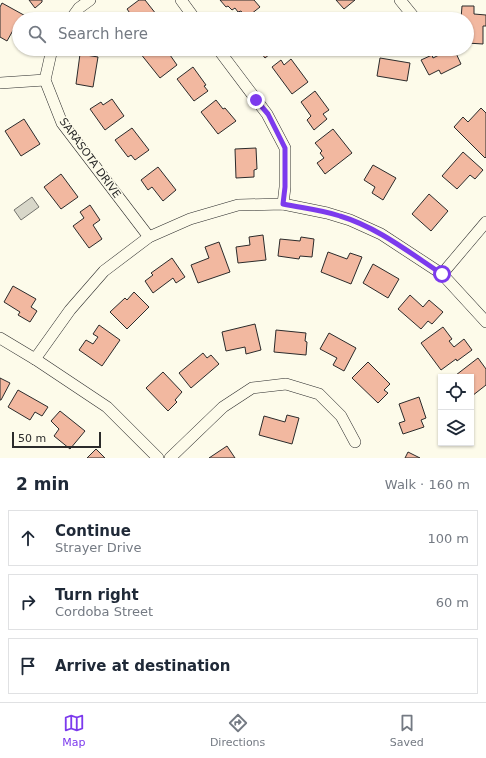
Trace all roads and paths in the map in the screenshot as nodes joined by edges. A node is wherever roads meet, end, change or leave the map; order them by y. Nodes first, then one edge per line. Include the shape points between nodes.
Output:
1 (90, 0) edge
2 (181, 0) edge
3 (400, 0) edge
4 (76, 12) edge
5 (190, 12) edge
6 (410, 12) edge
7 (50, 56) edge
8 (223, 56) edge
9 (45, 80) junction
10 (0, 83) edge
11 (283, 204) junction
12 (486, 222) edge
13 (149, 237) junction
14 (442, 274) junction
15 (484, 319) edge
16 (0, 338) edge
17 (35, 359) junction
18 (355, 442) dead end
19 (158, 458) edge
20 (170, 458) edge

1 - 4 street
2 - 5 street
3 - 6 street
7 - 9 street
8 - 11 street via 268,114 285,148
9 - 10 street
9 - 13 street, SARASOTA DRIVE via 62,123
11 - 13 street via 238,205 190,219
11 - 14 street via 350,220 381,234
12 - 14 street
13 - 17 street via 104,271 70,310
14 - 15 street
16 - 17 street
17 - 19 street via 107,407
18 - 20 street via 341,416 320,394 286,384 252,388 223,407

